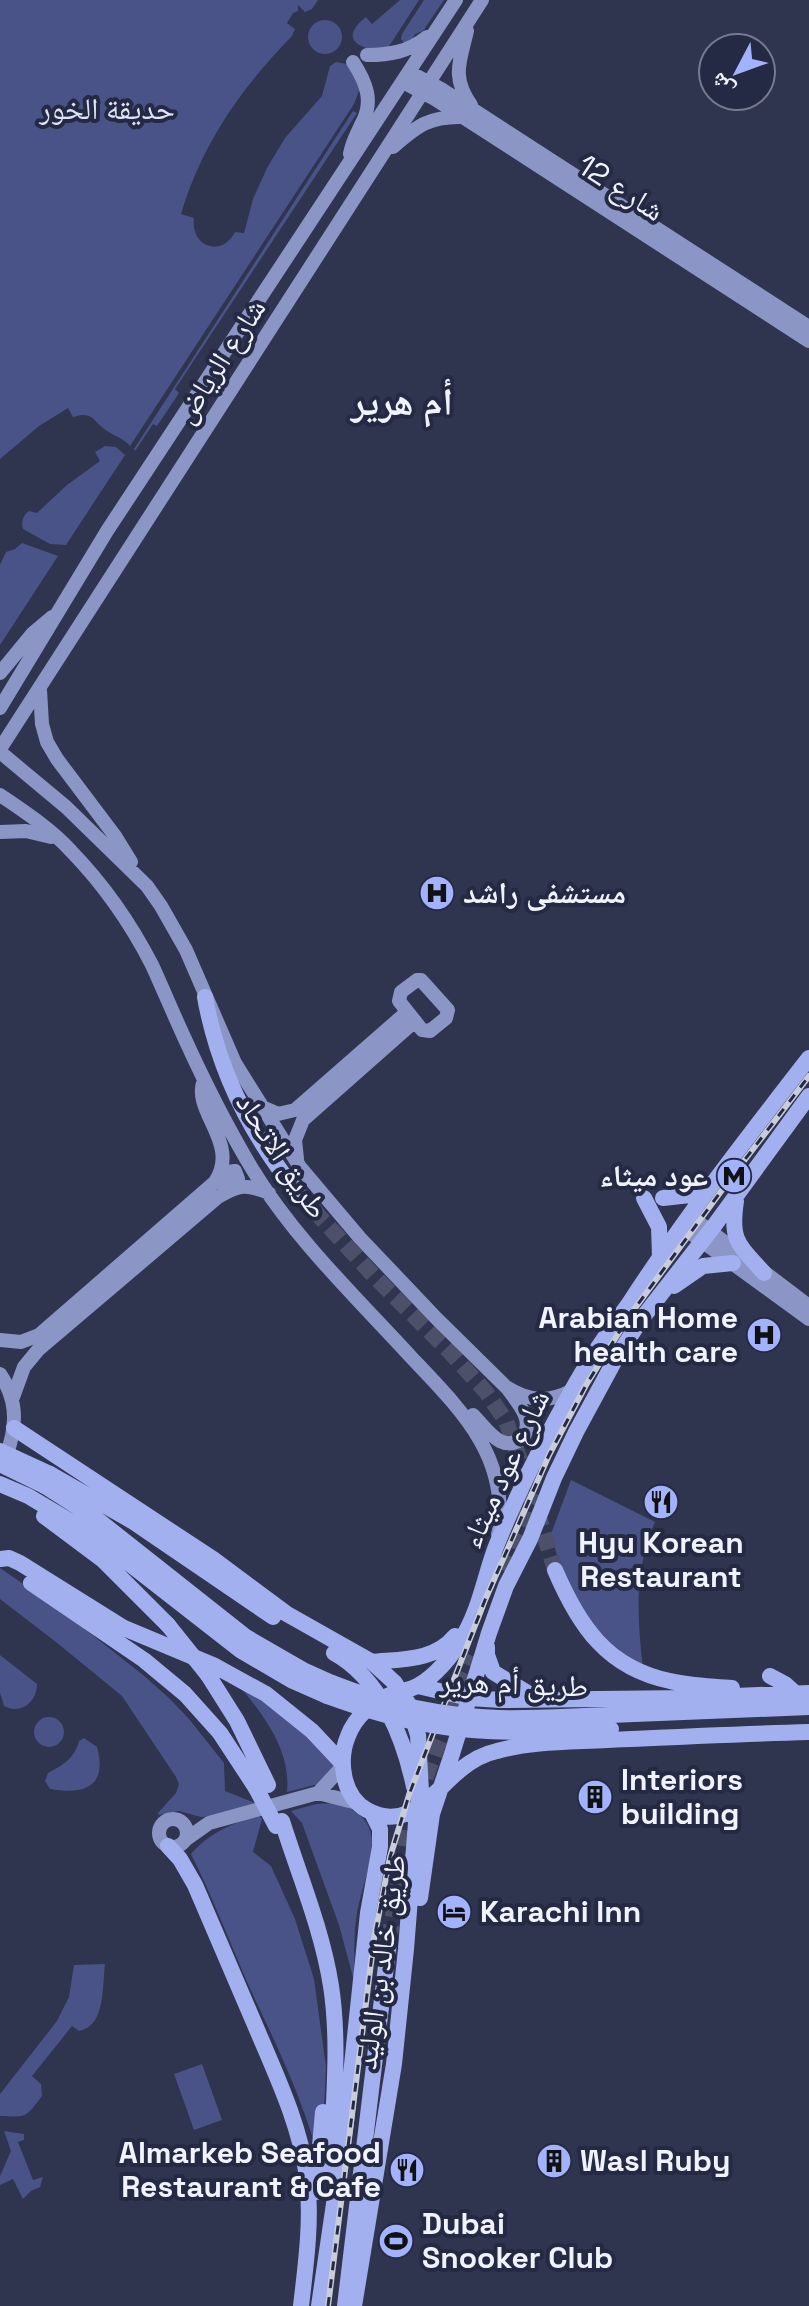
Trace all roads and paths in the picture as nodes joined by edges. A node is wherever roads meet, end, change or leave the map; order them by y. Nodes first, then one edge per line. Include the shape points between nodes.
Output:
1 (456, 0) edge
2 (482, 0) edge
3 (470, 19) junction
4 (442, 22) junction
5 (367, 55) dead end
6 (353, 62) dead end
7 (406, 77) junction
8 (425, 88) junction
9 (470, 115) junction
10 (350, 161) junction
11 (378, 161) junction
12 (808, 336) edge
13 (59, 613) junction
14 (0, 673) edge
15 (40, 689) junction
16 (0, 708) edge
17 (6, 734) edge
18 (0, 750) edge
19 (0, 795) edge
20 (0, 832) edge
21 (64, 844) junction
22 (147, 886) junction
23 (205, 997) junction
24 (809, 1058) edge
25 (204, 1080) junction
26 (809, 1096) edge
27 (301, 1106) junction
28 (262, 1107) junction
29 (299, 1126) junction
30 (300, 1167) junction
31 (714, 1180) junction
32 (215, 1192) junction
33 (297, 1192) tunnel mouth
34 (269, 1193) junction
35 (737, 1195) junction
36 (644, 1198) dead end
37 (663, 1198) dead end
38 (685, 1221) junction
39 (706, 1236) junction
40 (660, 1257) junction
41 (733, 1263) junction
42 (764, 1273) junction
43 (809, 1306) edge
44 (809, 1319) edge
45 (640, 1321) junction
46 (0, 1340) edge
47 (0, 1374) edge
48 (434, 1381) junction
49 (506, 1387) junction
50 (571, 1391) junction
51 (13, 1397) junction
52 (14, 1428) junction
53 (0, 1451) edge
54 (0, 1464) edge
55 (0, 1470) edge
56 (110, 1470) dead end
57 (88, 1476) junction
58 (47, 1480) junction
59 (0, 1484) edge
60 (23, 1494) junction
61 (495, 1550) junction
62 (0, 1560) edge
63 (555, 1570) tunnel mouth
64 (481, 1595) junction
65 (489, 1633) junction
66 (372, 1662) junction
67 (770, 1676) dead end
68 (330, 1689) junction
69 (410, 1689) junction
70 (802, 1693) edge
71 (772, 1694) junction
72 (469, 1698) junction
73 (380, 1700) junction
74 (539, 1700) junction
75 (809, 1707) edge
76 (809, 1721) edge
77 (610, 1722) junction
78 (809, 1732) edge
79 (342, 1765) junction
80 (262, 1787) junction
81 (440, 1787) junction
82 (318, 1793) junction
83 (357, 1803) junction
84 (417, 1807) junction
85 (372, 1813) junction
86 (180, 1822) junction
87 (209, 1823) junction
88 (185, 1840) junction
89 (168, 1846) junction
90 (389, 1941) tunnel mouth
91 (406, 1949) junction
92 (335, 2036) junction
93 (308, 2242) junction
94 (329, 2246) junction
95 (301, 2306) edge
96 (319, 2306) edge
97 (345, 2306) edge
98 (354, 2306) edge

1 - 4 main road, شارع الرياض
2 - 3 main road, شارع الرياض
3 - 8 main road, شارع الرياض
3 - 9 main road via 458,78
4 - 5 main road via 405,51
4 - 7 main road, شارع الرياض
6 - 10 main road via 369,100
7 - 8 main road, شارع 12
7 - 8 main road via 427,77
7 - 10 main road, شارع الرياض
8 - 9 main road, شارع 12
8 - 11 main road, شارع الرياض
9 - 11 main road via 420,125
9 - 12 main road, شارع 12
10 - 13 main road, شارع الرياض via 107,531
11 - 15 main road, شارع الرياض
13 - 14 main road via 33,633
13 - 16 main road, شارع الرياض
15 - 17 main road, شارع الرياض
15 - 22 main road via 47,742
17 - 18 main road, شارع الرياض
18 - 22 main road, طريق الاتحاد
19 - 21 main road, طريق الاتحاد
20 - 21 main road via 40,833
21 - 25 main road, طريق الاتحاد via 140,944
22 - 23 main road, طريق الاتحاد via 180,939
23 - 28 main road, طريق الاتحاد
23 - 33 main road via 230,1084 257,1136
24 - 31 main road, شارع عود ميثاء
25 - 32 main road via 201,1095 223,1159
25 - 34 main road, طريق الاتحاد
26 - 35 main road, شارع عود ميثاء
27 - 28 main road via 283,1114
27 - 29 main road via 283,1123 288,1130
27 - 29 main road via 411,1017
28 - 30 main road, طريق الاتحاد
29 - 30 main road via 294,1145
30 - 49 main road, طريق الاتحاد via 360,1238
31 - 37 main road via 690,1195
31 - 38 main road, شارع عود ميثاء
32 - 34 main road via 251,1186
32 - 46 main road via 39,1335 21,1342
32 - 51 main road via 38,1350 24,1367
34 - 48 main road, طريق الاتحاد via 304,1240
35 - 39 main road, شارع عود ميثاء
35 - 42 main road via 732,1222 736,1240
36 - 40 main road via 659,1227
38 - 39 main road
38 - 40 main road, شارع عود ميثاء
39 - 41 main road
39 - 42 main road
39 - 45 main road, شارع عود ميثاء
40 - 50 main road, شارع عود ميثاء
41 - 44 main road
41 - 45 main road via 696,1270
42 - 43 main road
45 - 65 main road, شارع عود ميثاء via 576,1432
47 - 51 main road
48 - 49 main road via 496,1440 510,1444 523,1438 528,1423
48 - 61 main road, طريق الاتحاد via 475,1430 495,1471 500,1510
49 - 50 main road, طريق الاتحاد via 532,1399
50 - 61 main road, شارع عود ميثاء
51 - 52 main road
52 - 55 main road
52 - 57 main road
53 - 58 main road, bridge
54 - 58 main road, طريق أم هرير, bridge
56 - 57 main road
57 - 66 main road via 287,1614
58 - 68 main road, طريق أم هرير via 246,1637
58 - 73 main road via 132,1521 286,1626 351,1663
59 - 60 main road, طريق أم هرير
60 - 68 main road, طريق أم هرير via 90,1533 240,1650 293,1681
60 - 80 main road, bridge via 120,1576 168,1625 237,1721
61 - 64 main road, شارع عود ميثاء
62 - 79 main road via 20,1563 124,1628 254,1687 290,1712
62 - 80 main road via 185,1694
63 - 71 main road via 590,1635 626,1665 669,1681
64 - 66 main road via 440,1650
64 - 69 main road via 459,1643
65 - 72 main road, طريق خالد بن الوليد
65 - 74 main road via 487,1655 493,1672
66 - 69 main road
67 - 70 main road
68 - 77 main road, طريق أم هرير, bridge via 470,1716
69 - 72 main road
69 - 73 main road
69 - 84 main road via 408,1703 418,1735
70 - 71 main road
71 - 74 main road
72 - 74 main road
72 - 81 main road, طريق خالد بن الوليد
73 - 79 main road via 352,1726
73 - 84 main road via 404,1751
75 - 77 main road, طريق أم هرير
76 - 77 main road, طريق أم هرير
78 - 81 main road via 507,1748 477,1758
79 - 82 main road
79 - 83 main road
80 - 92 main road via 321,1939
81 - 84 main road
81 - 91 main road, طريق خالد بن الوليد via 428,1833 415,1932
82 - 83 main road
82 - 87 main road
83 - 85 main road
84 - 85 main road via 391,1816
84 - 91 main road
85 - 94 main road, طريق خالد بن الوليد via 380,1829 380,1847 366,1924
86 - 87 main road
86 - 88 main road
86 - 89 main road via 165,1822 159,1830
87 - 88 main road
88 - 89 main road
89 - 93 main road via 195,1885 292,2114 307,2181
90 - 97 main road
91 - 98 main road, طريق خالد بن الوليد via 392,2075
92 - 93 main road via 328,2050
92 - 94 main road
93 - 95 main road
94 - 96 main road, طريق خالد بن الوليد

